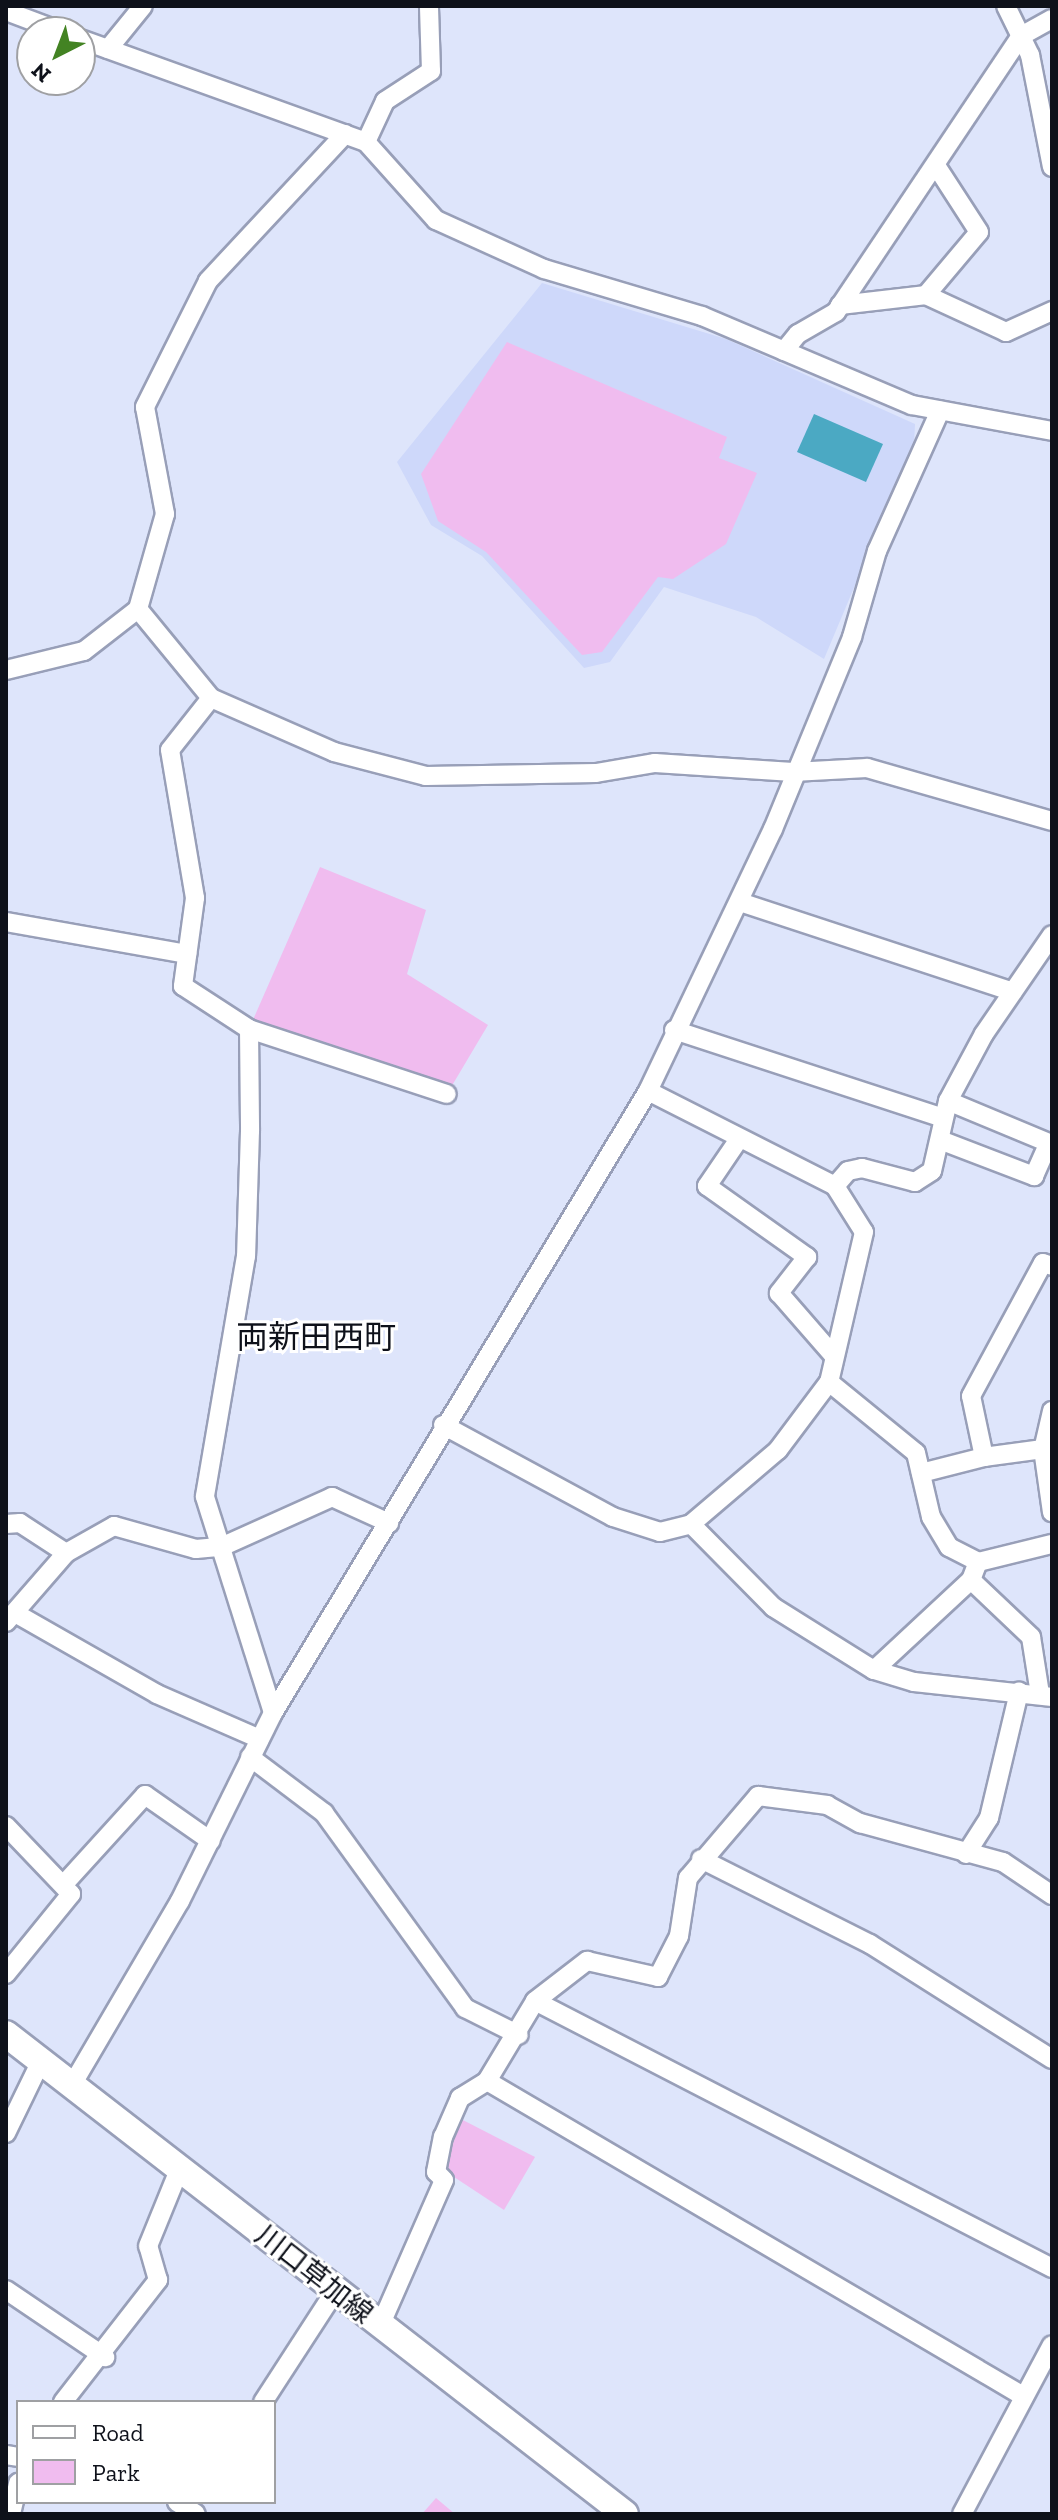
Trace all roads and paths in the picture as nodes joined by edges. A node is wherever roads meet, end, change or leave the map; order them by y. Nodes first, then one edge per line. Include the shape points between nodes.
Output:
1 (143, 6) edge
2 (429, 6) edge
3 (1006, 6) edge
4 (1052, 19) edge
5 (1021, 36) junction
6 (96, 45) edge
7 (108, 49) junction
8 (345, 134) junction
9 (366, 142) junction
10 (937, 167) junction
11 (1052, 167) edge
12 (926, 295) junction
13 (840, 305) junction
14 (1052, 311) edge
15 (784, 351) junction
16 (940, 411) junction
17 (1052, 431) edge
18 (138, 609) junction
19 (6, 670) edge
20 (211, 698) junction
21 (793, 772) junction
22 (1052, 821) edge
23 (740, 902) junction
24 (6, 922) edge
25 (1052, 935) edge
26 (187, 954) junction
27 (1013, 992) junction
28 (249, 1029) junction
29 (674, 1030) junction
30 (648, 1091) junction
31 (447, 1094) dead end
32 (945, 1110) junction
33 (739, 1139) junction
34 (940, 1140) junction
35 (835, 1186) junction
36 (1052, 1266) edge
37 (833, 1355) junction
38 (829, 1382) junction
39 (1052, 1411) edge
40 (443, 1425) junction
41 (1043, 1449) junction
42 (984, 1457) junction
43 (921, 1473) junction
44 (1052, 1512) edge
45 (389, 1523) junction
46 (6, 1524) edge
47 (691, 1524) junction
48 (1052, 1544) edge
49 (221, 1547) junction
50 (66, 1553) junction
51 (978, 1562) junction
52 (971, 1580) junction
53 (11, 1617) edge
54 (874, 1670) junction
55 (1019, 1692) junction
56 (1046, 1696) edge
57 (273, 1713) junction
58 (260, 1739) junction
59 (250, 1757) junction
60 (6, 1826) edge
61 (211, 1841) junction
62 (966, 1854) junction
63 (701, 1859) junction
64 (65, 1883) junction
65 (1052, 1895) edge
66 (6, 1974) edge
67 (535, 2001) junction
68 (6, 2034) edge
69 (519, 2035) junction
70 (1052, 2059) edge
71 (41, 2061) junction
72 (487, 2081) junction
73 (72, 2085) junction
74 (6, 2133) edge
75 (179, 2170) junction
76 (1052, 2268) edge
77 (6, 2290) edge
78 (335, 2291) junction
79 (380, 2326) junction
80 (1052, 2345) edge
81 (105, 2357) junction
82 (1023, 2396) junction
83 (65, 2400) edge
84 (264, 2400) edge
85 (16, 2492) edge
86 (11, 2514) edge
87 (625, 2514) edge
88 (962, 2514) edge

1 - 7 street
2 - 9 street via 431,71 385,101
3 - 5 street
4 - 5 street
5 - 10 street
5 - 11 street
6 - 7 street
7 - 8 street
8 - 9 street
8 - 18 street via 208,281 160,371 145,407 165,514
9 - 15 street via 450,229
10 - 12 street via 979,232
10 - 13 street
12 - 13 street
12 - 14 street via 1006,332
13 - 15 street
15 - 16 street
16 - 17 street
16 - 21 street
18 - 19 street via 84,651
18 - 20 street
20 - 21 street via 334,752 426,776 596,773 655,763
20 - 26 street via 170,750 195,898
21 - 22 street via 867,768
21 - 23 street
23 - 27 street
23 - 29 street
24 - 26 street
25 - 27 street
26 - 28 street via 183,986
27 - 32 street
28 - 31 street
28 - 49 street via 246,1256 205,1497
29 - 30 street
29 - 32 street
30 - 33 street
30 - 40 street
32 - 34 street
32 - 34 street via 1049,1143 1034,1176
33 - 35 street
33 - 37 street via 707,1186 807,1257 779,1293
34 - 35 street via 932,1171 915,1182 862,1168 848,1171
35 - 37 street via 864,1232
36 - 42 street via 1043,1263 971,1396
37 - 38 street
38 - 43 street via 916,1453
38 - 47 street via 778,1450
39 - 41 street
40 - 45 street
40 - 47 street via 613,1517 660,1532
41 - 42 street
41 - 44 street
42 - 43 street
43 - 51 street via 931,1517 949,1547
45 - 49 street via 332,1497
45 - 57 street
46 - 50 street via 20,1523
47 - 54 street via 773,1607
48 - 51 street
49 - 50 street via 196,1549 114,1526
49 - 57 street
50 - 53 street
51 - 52 street
52 - 54 street
52 - 56 street via 1031,1637
53 - 58 street via 157,1694
54 - 55 street via 914,1682
55 - 56 street
55 - 62 street via 989,1818
57 - 58 street
58 - 59 street
59 - 61 street
59 - 69 street via 324,1813 465,2008
60 - 64 street
61 - 64 street via 145,1795
61 - 73 street
62 - 63 street via 860,1823 827,1805 758,1796
62 - 65 street via 1003,1862
63 - 67 street via 688,1878 671,1962 658,1977 587,1961
63 - 70 street via 870,1944
64 - 66 street via 71,1894
67 - 69 street
67 - 76 street
68 - 71 main road, 川口草加線
69 - 72 street
71 - 73 main road, 川口草加線
71 - 74 street
72 - 79 street via 460,2098 449,2119 436,2172 444,2180
72 - 82 street
73 - 75 main road, 川口草加線
75 - 78 main road, 川口草加線
75 - 81 street via 148,2246 158,2280
77 - 81 street
78 - 79 main road, 川口草加線
78 - 84 street
79 - 87 main road, 川口草加線
80 - 82 street
81 - 83 street
82 - 88 street
85 - 86 street

